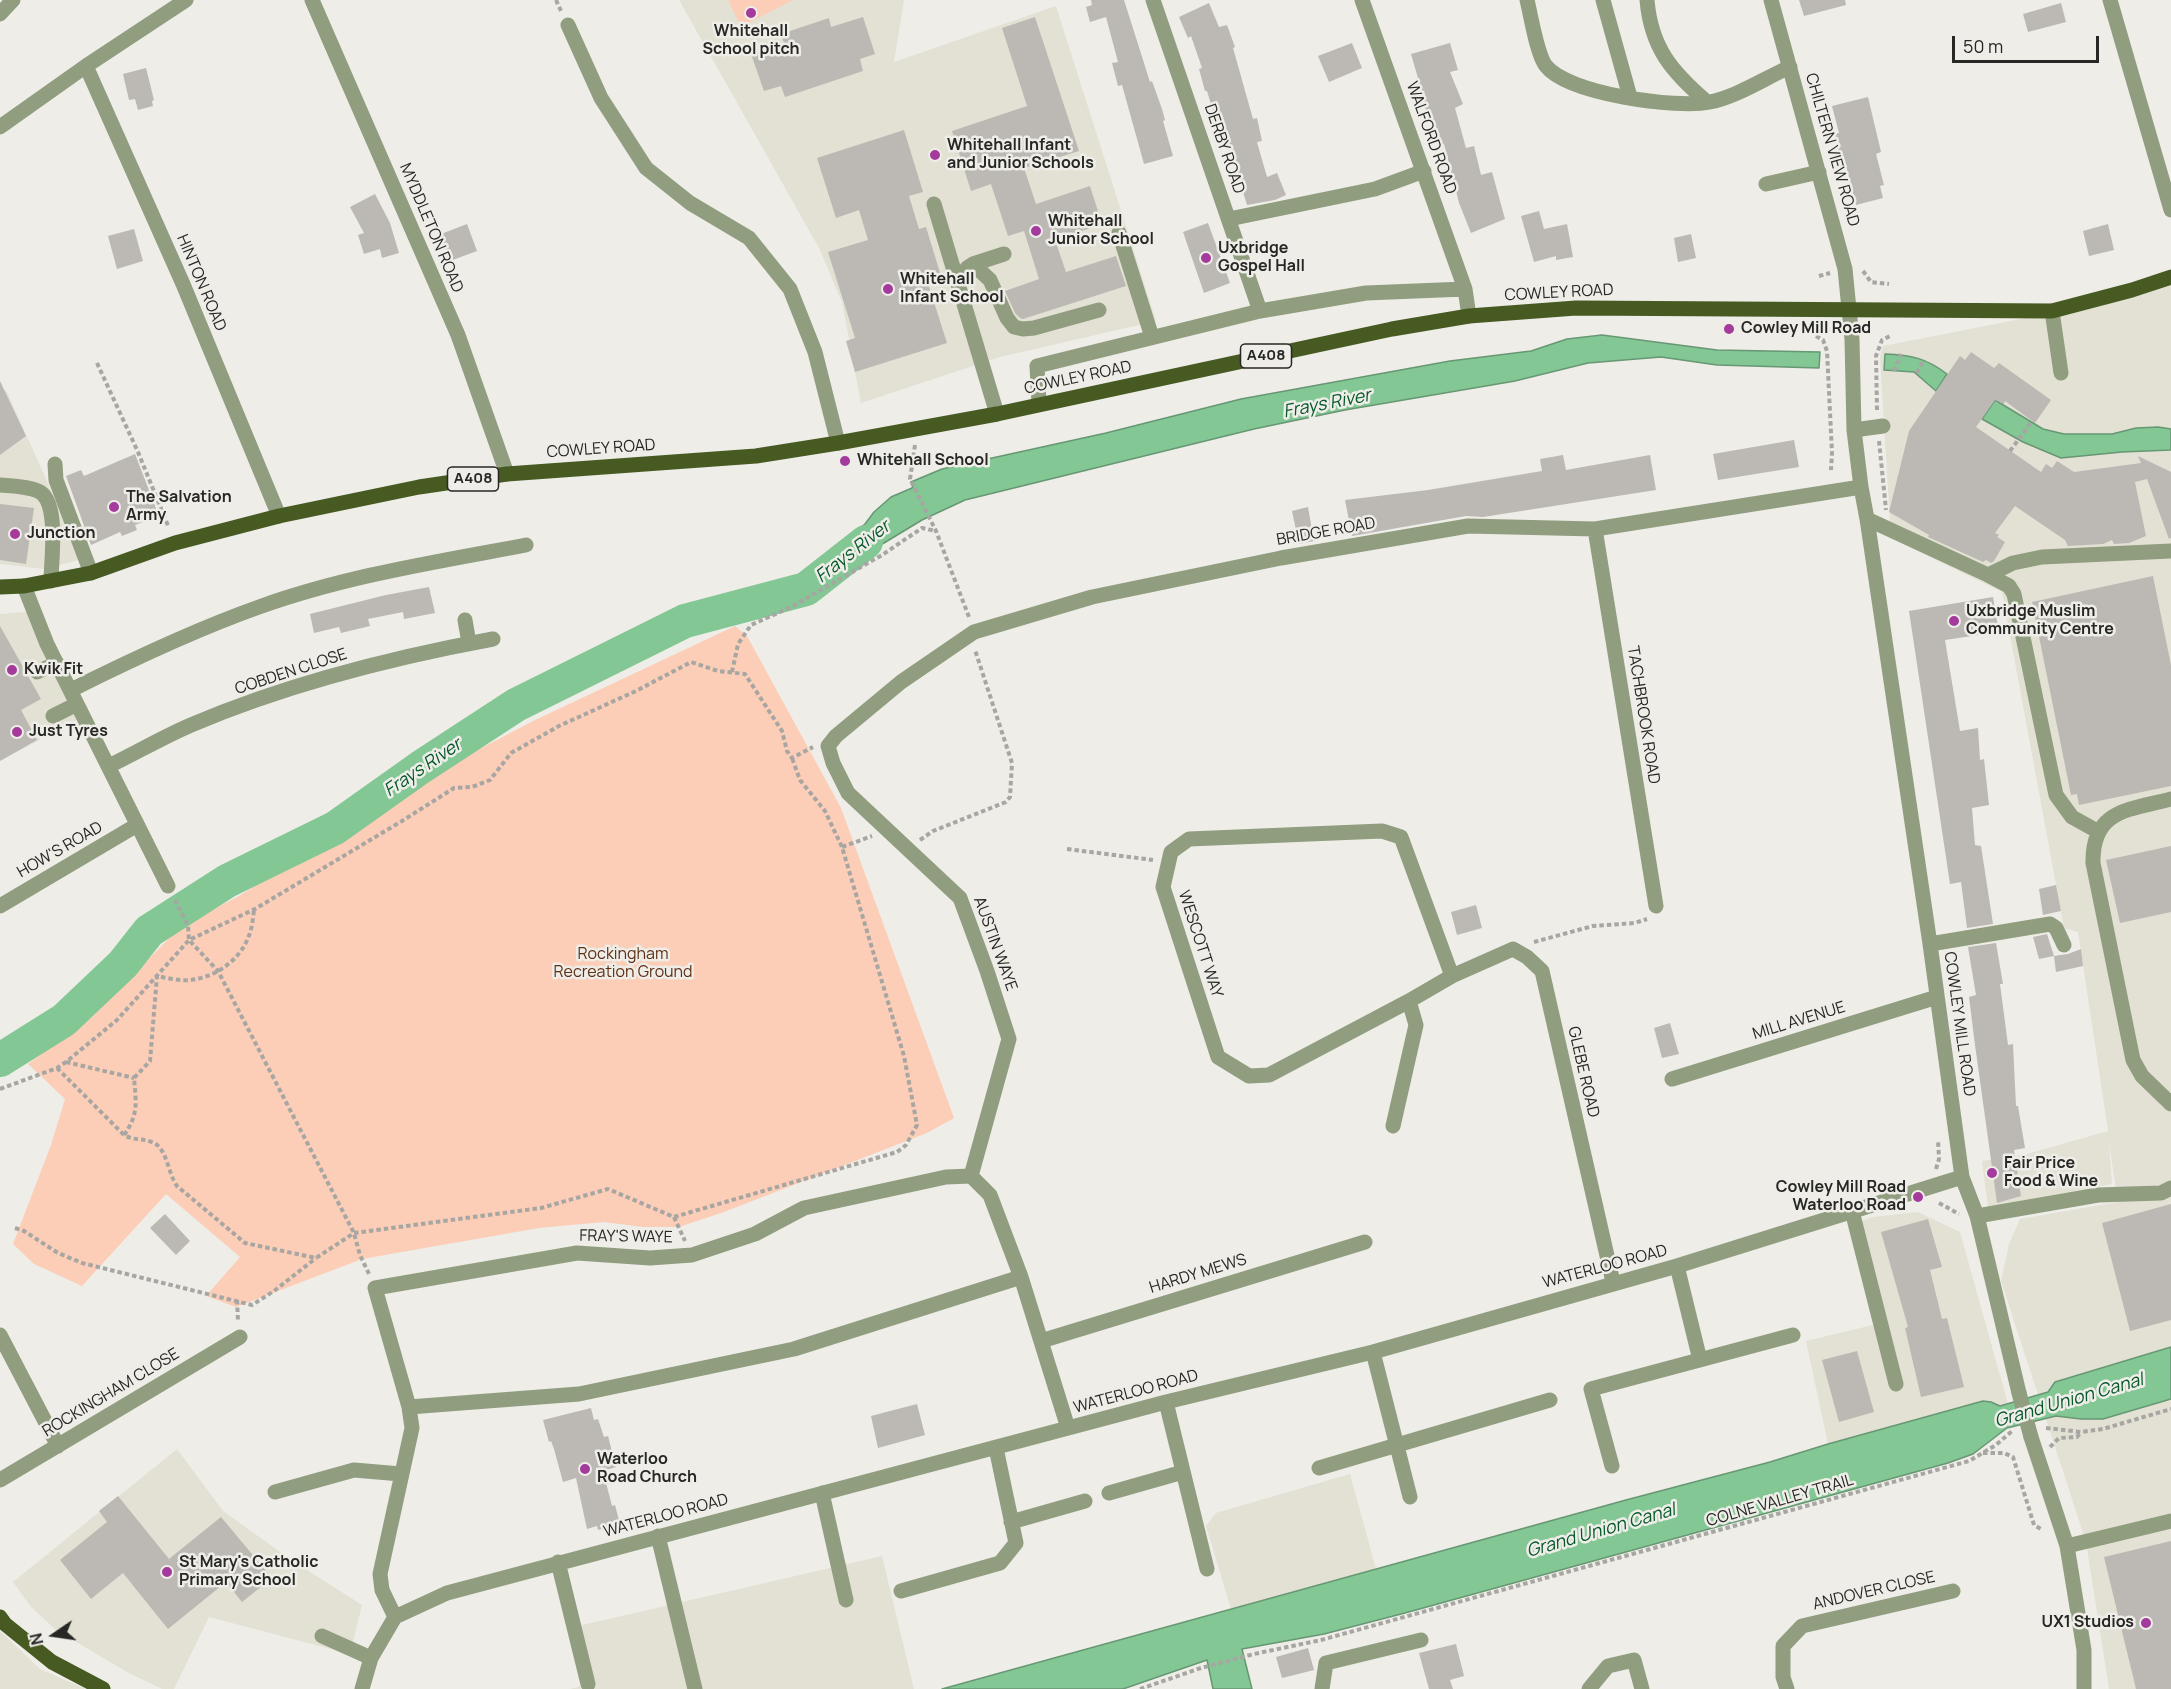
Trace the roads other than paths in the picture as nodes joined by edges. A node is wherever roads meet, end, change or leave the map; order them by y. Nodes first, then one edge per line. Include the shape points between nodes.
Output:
1 (14, 0) edge
2 (186, 0) edge
3 (312, 0) edge
4 (1153, 0) edge
5 (1362, 0) edge
6 (1527, 0) edge
7 (1603, 0) edge
8 (1647, 0) edge
9 (1771, 0) edge
10 (2110, 0) edge
11 (0, 14) edge
12 (568, 25) dead end
13 (86, 66) junction
14 (1790, 67) junction
15 (1630, 97) junction
16 (1707, 102) junction
17 (0, 127) edge
18 (1424, 171) junction
19 (1819, 172) junction
20 (1766, 184) dead end
21 (934, 204) dead end
22 (2171, 210) edge
23 (1229, 219) junction
24 (1119, 233) dead end
25 (1004, 254) dead end
26 (973, 264) junction
27 (2171, 277) edge
28 (959, 287) junction
29 (1465, 289) junction
30 (1099, 310) dead end
31 (1850, 310) junction
32 (1260, 311) junction
33 (2052, 311) junction
34 (1469, 316) junction
35 (1152, 337) junction
36 (2061, 374) dead end
37 (1039, 404) junction
38 (997, 414) junction
39 (1883, 426) dead end
40 (1854, 430) junction
41 (838, 443) junction
42 (55, 464) dead end
43 (507, 474) junction
44 (0, 485) edge
45 (1861, 487) junction
46 (279, 516) junction
47 (1868, 519) junction
48 (1595, 529) junction
49 (526, 545) dead end
50 (2171, 551) edge
51 (91, 573) junction
52 (1988, 575) junction
53 (51, 581) junction
54 (24, 586) junction
55 (0, 587) edge
56 (465, 620) dead end
57 (493, 639) dead end
58 (469, 644) junction
59 (57, 663) junction
60 (37, 672) dead end
61 (71, 690) junction
62 (77, 704) junction
63 (53, 716) dead end
64 (836, 736) joint
65 (109, 766) junction
66 (2171, 799) edge
67 (137, 825) junction
68 (2099, 832) junction
69 (170, 891) road end
70 (0, 906) edge
71 (1656, 906) dead end
72 (1930, 944) junction
73 (2064, 945) dead end
74 (1452, 976) junction
75 (1938, 997) junction
76 (1409, 1001) junction
77 (1672, 1079) dead end
78 (2171, 1104) edge
79 (1392, 1126) dead end
80 (970, 1176) junction
81 (1962, 1177) junction
82 (2171, 1188) edge
83 (1852, 1211) junction
84 (1977, 1216) junction
85 (1365, 1242) dead end
86 (1677, 1266) junction
87 (1022, 1277) junction
88 (1613, 1282) junction
89 (0, 1335) edge
90 (1793, 1335) dead end
91 (240, 1337) dead end
92 (1041, 1341) junction
93 (1373, 1352) junction
94 (1700, 1360) junction
95 (1896, 1384) dead end
96 (1550, 1400) dead end
97 (1166, 1402) junction
98 (409, 1407) junction
99 (1068, 1428) junction
100 (1397, 1445) junction
101 (58, 1446) junction
102 (996, 1448) junction
103 (1612, 1466) dead end
104 (1319, 1468) dead end
105 (1183, 1472) junction
106 (401, 1474) junction
107 (0, 1480) edge
108 (275, 1492) dead end
109 (1109, 1493) dead end
110 (822, 1494) junction
111 (1410, 1497) dead end
112 (1085, 1501) dead end
113 (2171, 1521) edge
114 (1011, 1522) junction
115 (658, 1536) junction
116 (2067, 1546) junction
117 (558, 1562) junction
118 (1206, 1569) dead end
119 (901, 1591) dead end
120 (1953, 1591) dead end
121 (846, 1600) dead end
122 (0, 1617) edge
123 (395, 1617) junction
124 (322, 1636) dead end
125 (1421, 1640) dead end
126 (372, 1658) junction
127 (588, 1684) dead end
128 (97, 1688) edge
129 (362, 1689) edge
130 (695, 1689) edge
131 (1322, 1689) edge
132 (1589, 1689) edge
133 (1642, 1689) edge
134 (1787, 1689) edge
135 (2084, 1689) edge

1 - 11 street
2 - 13 street
3 - 43 street, MYDDLETON ROAD via 458,335
4 - 23 street, DERBY ROAD
5 - 18 street, WALFORD ROAD
6 - 15 street via 1542,57 1549,69 1581,86
7 - 15 street
8 - 16 street via 1651,26 1665,58 1679,78
9 - 14 street, CHILTERN VIEW ROAD
10 - 22 street
12 - 41 street via 601,98 646,168 690,203 748,238 790,289 815,352
13 - 17 street
13 - 46 street, HINTON ROAD via 183,284
14 - 16 street via 1741,92
14 - 19 street, CHILTERN VIEW ROAD
15 - 16 street via 1679,104
18 - 23 street via 1375,189
18 - 29 street, WALFORD ROAD
19 - 20 street
19 - 31 street, CHILTERN VIEW ROAD via 1843,256
21 - 28 street
23 - 32 street, DERBY ROAD
24 - 35 street
25 - 26 street
26 - 28 street via 965,270
26 - 30 street via 990,280 1014,327 1034,328
27 - 33 main road, COWLEY ROAD / A408
28 - 38 street
29 - 32 street via 1366,294
29 - 34 street, WALFORD ROAD
31 - 33 main road, COWLEY ROAD / A408
31 - 34 main road, COWLEY ROAD / A408 via 1576,308
31 - 40 street, COWLEY MILL ROAD
32 - 35 street
33 - 36 street
34 - 37 main road, COWLEY ROAD / A408
35 - 37 street via 1037,366
37 - 38 main road, COWLEY ROAD / A408
38 - 41 main road, COWLEY ROAD / A408
39 - 40 street
40 - 45 street, COWLEY MILL ROAD
41 - 43 main road, COWLEY ROAD / A408 via 756,456
42 - 51 street via 56,480
43 - 46 main road, COWLEY ROAD / A408 via 419,487
44 - 53 street via 36,490 47,500 53,520
45 - 47 street, COWLEY MILL ROAD
45 - 48 street, BRIDGE ROAD
46 - 51 main road, COWLEY ROAD / A408 via 175,543
47 - 52 street
47 - 72 street, COWLEY MILL ROAD
48 - 64 street, BRIDGE ROAD via 1468,526 1281,558 1092,597 974,632 901,682
48 - 71 street, TACHBROOK ROAD
49 - 61 street via 399,568 261,606 149,650
50 - 52 street via 2042,557 2013,563
51 - 53 main road, COWLEY ROAD / A408
52 - 68 street via 2014,594 2056,795 2072,817
53 - 54 main road, COWLEY ROAD / A408
54 - 55 main road, COWLEY ROAD / A408
54 - 59 street
56 - 58 street
57 - 58 street, COBDEN CLOSE
58 - 65 street, COBDEN CLOSE via 378,662 270,695 190,726
59 - 60 street
59 - 61 street
61 - 62 street
62 - 63 street
62 - 65 street
64 - 80 street, AUSTIN WAYE via 828,746 848,793 960,898 1009,1039
65 - 67 street
66 - 68 street via 2117,814
67 - 69 street
67 - 70 street, HOW'S ROAD
68 - 78 street via 2093,863 2133,1060 2142,1076
72 - 73 street via 2050,924
72 - 75 street, COWLEY MILL ROAD
74 - 76 street, WESCOTT WAY
74 - 76 street, WESCOTT WAY via 1401,837 1382,831 1189,839 1171,852 1163,887 1218,1057 1250,1076 1269,1075
74 - 88 street, GLEBE ROAD via 1513,949 1542,971
75 - 77 street, MILL AVENUE
75 - 81 street, COWLEY MILL ROAD
76 - 79 street via 1416,1025
80 - 87 street via 990,1195
80 - 98 street, FRAY'S WAYE via 946,1177 804,1208 755,1233 692,1255 650,1258 577,1253 375,1288
81 - 83 street, WATERLOO ROAD
81 - 84 street, COWLEY MILL ROAD
82 - 84 street via 2161,1193 2098,1195
83 - 86 street, WATERLOO ROAD
83 - 95 street
84 - 116 street, COWLEY MILL ROAD, bridge via 2019,1392
85 - 92 street, HARDY MEWS
86 - 88 street, WATERLOO ROAD
86 - 94 street
87 - 92 street
87 - 98 street via 794,1349 579,1395
88 - 93 street, WATERLOO ROAD
89 - 101 street
90 - 94 street
91 - 101 street, ROCKINGHAM CLOSE
92 - 99 street
93 - 97 street, WATERLOO ROAD
93 - 100 street
94 - 103 street via 1591,1389
96 - 100 street
97 - 99 street, WATERLOO ROAD
97 - 105 street
98 - 106 street via 412,1428
99 - 102 street, WATERLOO ROAD
100 - 104 street
100 - 111 street
101 - 107 street, ROCKINGHAM CLOSE
102 - 110 street, WATERLOO ROAD
102 - 114 street
105 - 109 street
105 - 118 street
106 - 108 street via 354,1470
106 - 123 street via 380,1574 382,1590
110 - 115 street, WATERLOO ROAD
110 - 121 street
112 - 114 street
113 - 116 street
114 - 119 street via 1016,1544 1000,1563
115 - 117 street, WATERLOO ROAD
115 - 130 street
116 - 135 street, COWLEY MILL ROAD via 2084,1650
117 - 123 street, WATERLOO ROAD via 447,1593
117 - 127 street
120 - 134 street, ANDOVER CLOSE via 1802,1626 1783,1646
122 - 128 main road via 52,1662
123 - 126 street
124 - 126 street
125 - 131 street via 1326,1663
126 - 129 street
132 - 133 street via 1608,1666 1634,1660

